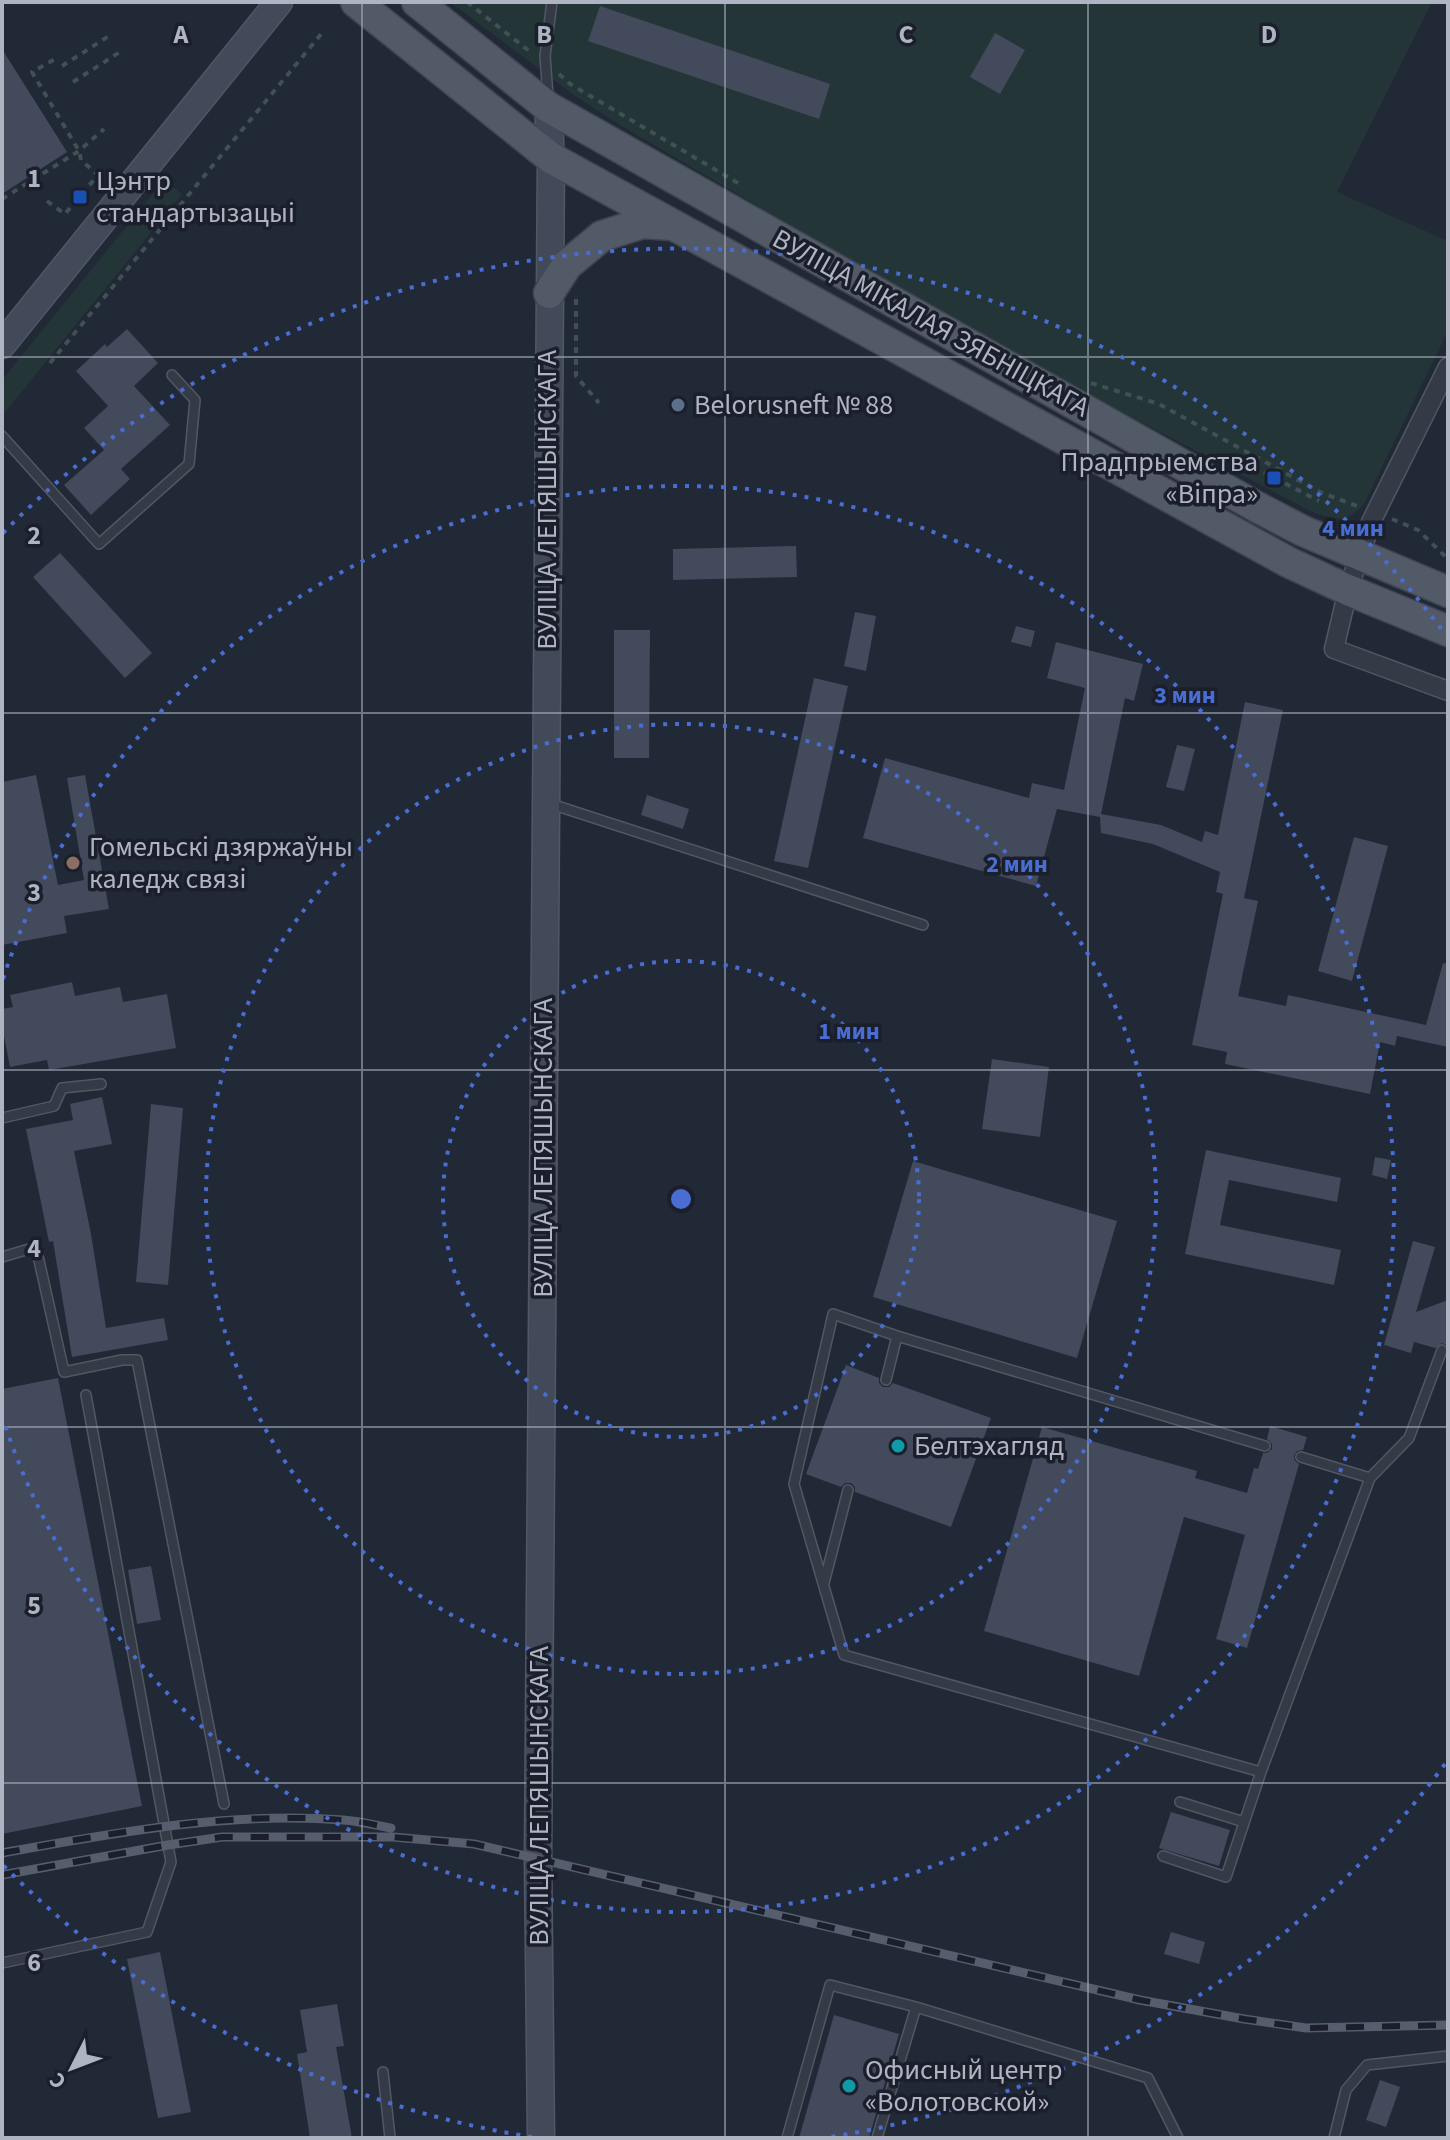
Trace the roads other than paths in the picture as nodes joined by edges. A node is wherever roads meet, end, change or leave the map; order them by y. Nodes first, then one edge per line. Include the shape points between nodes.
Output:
1 (279, 2) edge
2 (356, 2) edge
3 (417, 2) edge
4 (552, 2) edge
5 (548, 107) junction
6 (551, 158) junction
7 (676, 226) junction
8 (563, 292) junction
9 (2, 345) edge
10 (1448, 367) edge
11 (172, 375) dead end
12 (2, 436) edge
13 (1359, 556) junction
14 (1348, 590) junction
15 (1448, 592) edge
16 (1448, 631) edge
17 (1448, 691) edge
18 (545, 802) junction
19 (923, 925) dead end
20 (101, 1084) dead end
21 (2, 1118) edge
22 (2, 1257) edge
23 (897, 1336) junction
24 (1442, 1350) dead end
25 (886, 1380) dead end
26 (86, 1395) dead end
27 (1265, 1446) dead end
28 (1301, 1457) dead end
29 (1370, 1478) junction
30 (848, 1490) dead end
31 (823, 1583) junction
32 (1261, 1772) junction
33 (1180, 1802) dead end
34 (224, 1804) dead end
35 (1244, 1822) junction
36 (1163, 1856) dead end
37 (2, 1963) edge
38 (916, 2007) junction
39 (1448, 2056) edge
40 (383, 2072) dead end
41 (390, 2138) edge
42 (541, 2138) edge
43 (787, 2138) edge
44 (877, 2138) edge
45 (1178, 2138) edge
46 (1334, 2138) edge

1 - 9 main road
2 - 6 main road
3 - 5 main road
4 - 5 lane via 545,56
5 - 6 main road, ВУЛІЦА ЛЕПЯШЫНСКАГА
5 - 13 main road, ВУЛІЦА МІКАЛАЯ ЗЯБНІЦКАГА via 1257,507
6 - 7 main road, ВУЛІЦА МІКАЛАЯ ЗЯБНІЦКАГА
6 - 8 main road, ВУЛІЦА ЛЕПЯШЫНСКАГА
7 - 8 main road via 643,223 602,236 567,265
7 - 14 main road, ВУЛІЦА МІКАЛАЯ ЗЯБНІЦКАГА
8 - 18 main road, ВУЛІЦА ЛЕПЯШЫНСКАГА
10 - 13 street
11 - 12 lane via 195,400 189,464 99,544
13 - 14 street
13 - 15 main road, ВУЛІЦА МІКАЛАЯ ЗЯБНІЦКАГА
14 - 16 main road, ВУЛІЦА МІКАЛАЯ ЗЯБНІЦКАГА
14 - 17 street via 1334,649
18 - 19 lane
18 - 42 main road, ВУЛІЦА ЛЕПЯШЫНСКАГА
20 - 21 lane via 62,1088 54,1106
22 - 34 lane via 36,1247 64,1372 137,1360
23 - 25 lane
23 - 27 lane
23 - 31 lane via 833,1314 794,1484
24 - 29 lane via 1409,1438
26 - 37 lane via 171,1862 147,1932
28 - 29 lane
29 - 32 lane
30 - 31 lane
31 - 32 lane via 844,1655
32 - 35 lane
33 - 35 lane
35 - 36 lane via 1226,1877
38 - 43 lane via 830,1985
38 - 44 lane
38 - 45 lane via 1148,2078
39 - 46 lane via 1367,2065 1346,2090
40 - 41 lane

